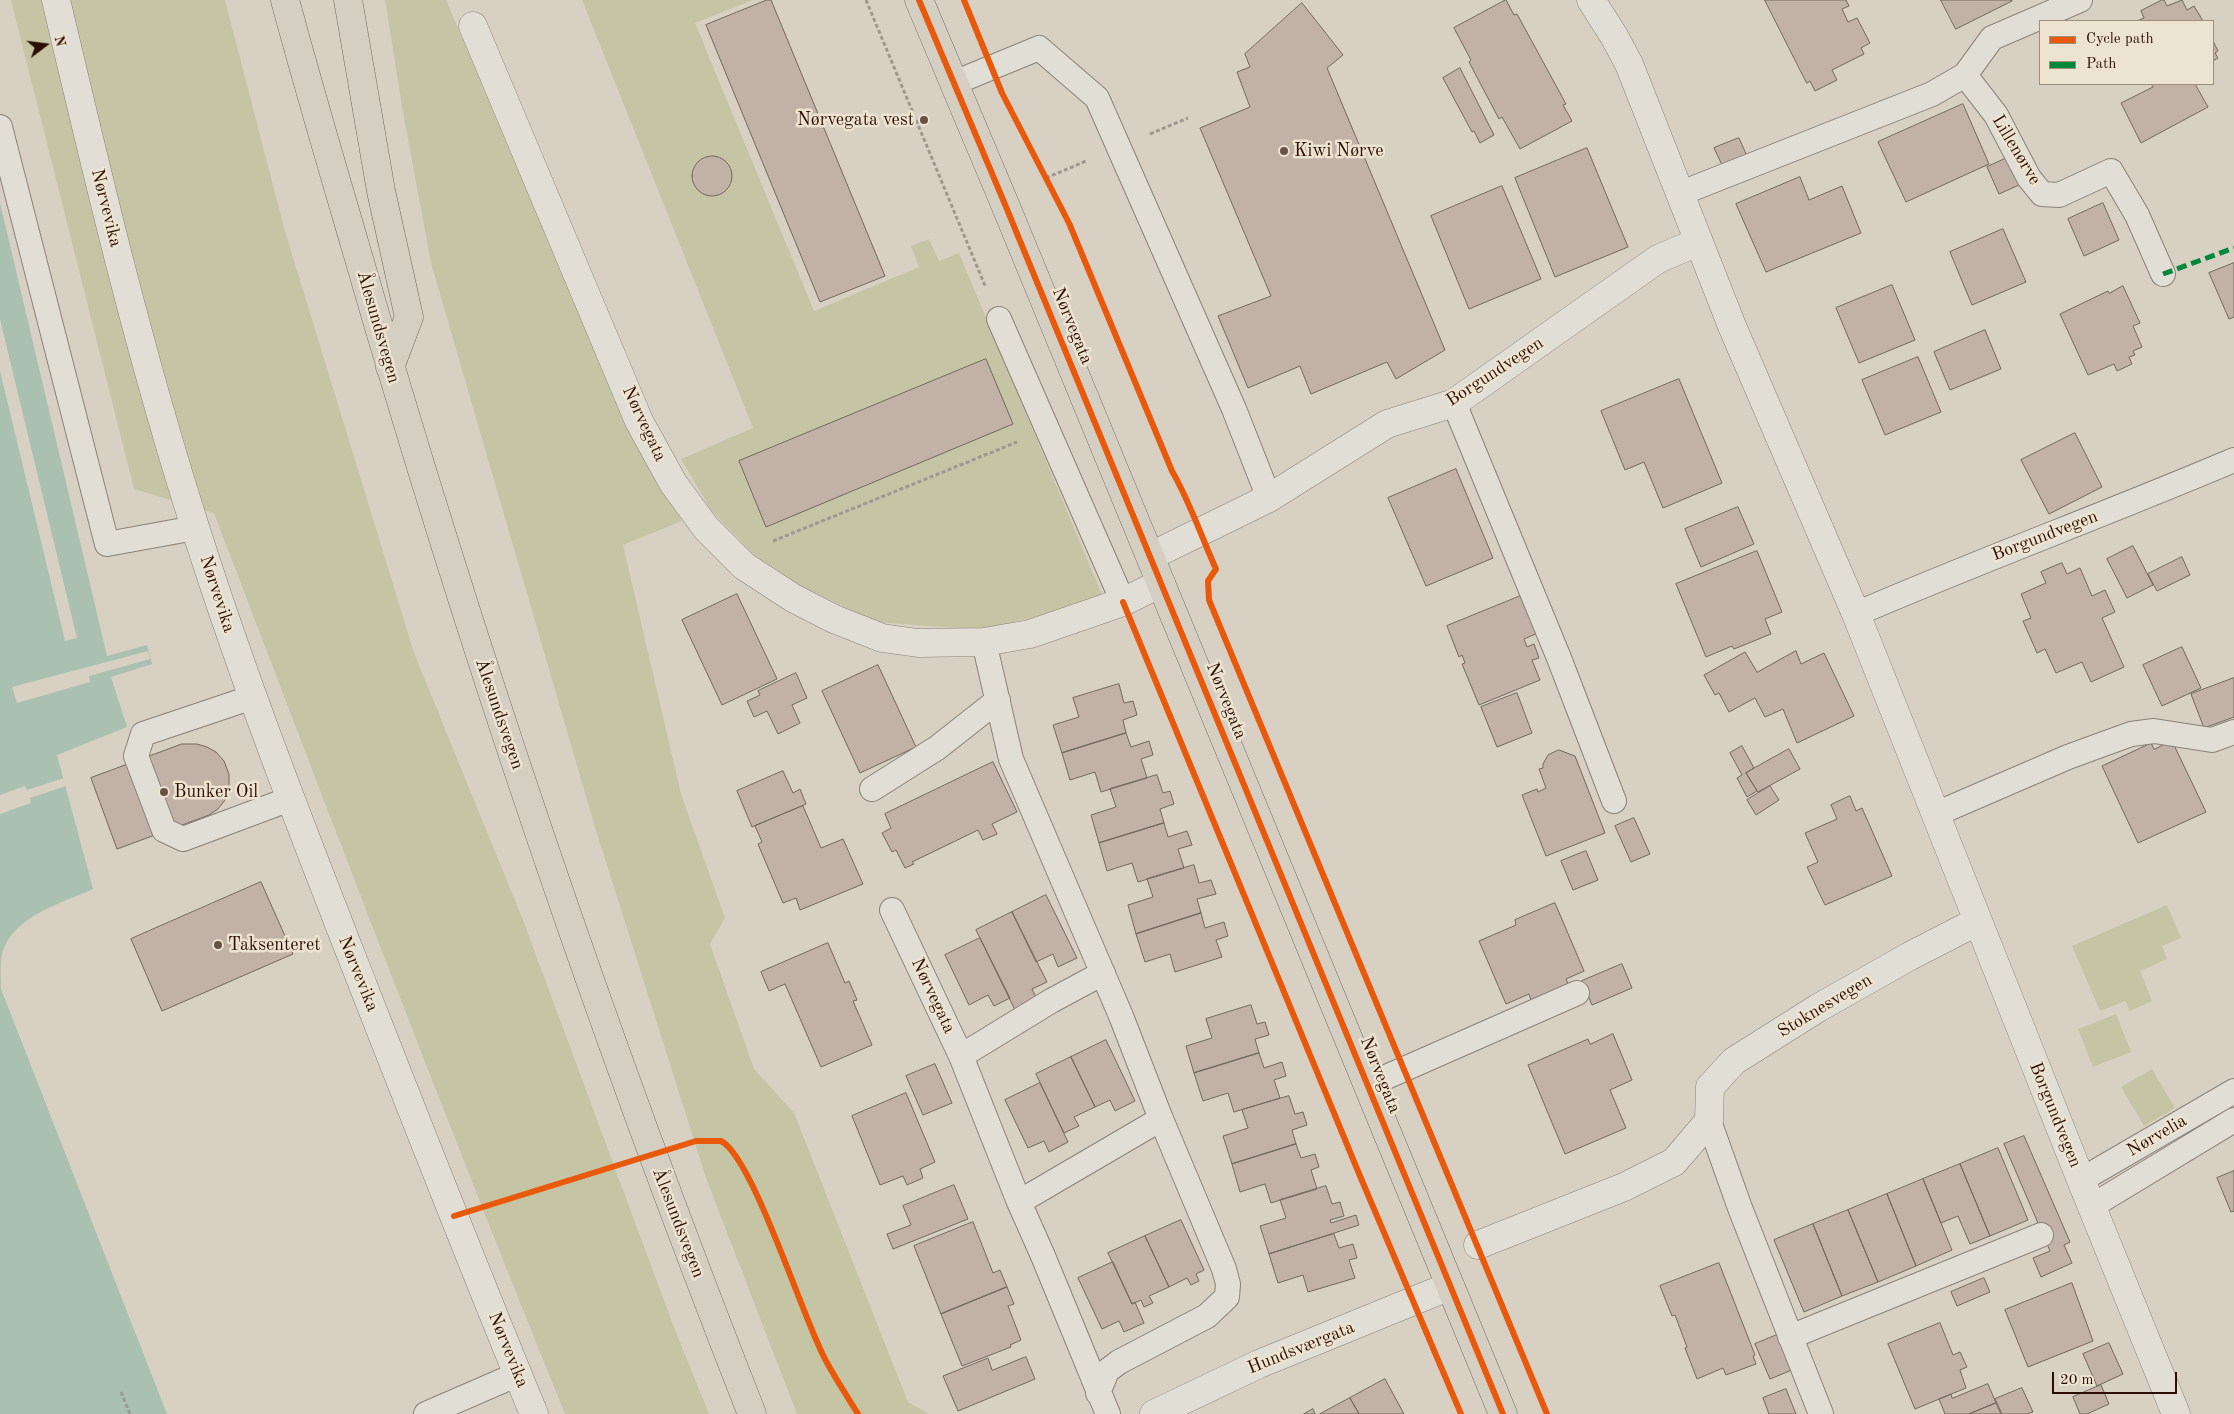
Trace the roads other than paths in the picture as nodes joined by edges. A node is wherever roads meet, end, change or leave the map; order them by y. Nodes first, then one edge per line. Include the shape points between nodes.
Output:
1 (56, 0) edge
2 (285, 0) edge
3 (348, 0) edge
4 (919, 0) edge
5 (1591, 0) edge
6 (2080, 0) edge
7 (473, 26) dead end
8 (1965, 75) junction
9 (954, 83) junction
10 (0, 127) edge
11 (1679, 194) junction
12 (1698, 242) junction
13 (2163, 274) dead end
14 (1000, 319) road end
15 (390, 367) junction
16 (1454, 402) junction
17 (2234, 460) edge
18 (1268, 498) junction
19 (195, 528) junction
20 (1150, 556) junction
21 (1161, 583) junction
22 (1123, 602) junction
23 (1856, 614) junction
24 (984, 642) junction
25 (253, 697) junction
26 (998, 700) junction
27 (2234, 732) edge
28 (872, 789) dead end
29 (290, 799) junction
30 (1614, 801) dead end
31 (1936, 814) junction
32 (892, 910) dead end
33 (1978, 921) junction
34 (1103, 973) junction
35 (1577, 993) dead end
36 (961, 1056) junction
37 (1368, 1086) junction
38 (2234, 1091) edge
39 (1161, 1118) junction
40 (2234, 1120) edge
41 (1709, 1121) junction
42 (2080, 1180) junction
43 (1019, 1202) junction
44 (2092, 1206) junction
45 (2041, 1235) dead end
46 (1478, 1245) dead end
47 (1450, 1286) junction
48 (1790, 1337) junction
49 (518, 1374) junction
50 (1098, 1392) junction
51 (426, 1414) edge
52 (534, 1414) edge
53 (752, 1414) edge
54 (1108, 1414) edge
55 (1154, 1414) edge
56 (1503, 1414) edge
57 (1821, 1414) edge
58 (2176, 1414) edge

1 - 19 street, Nørvevika via 146,362
2 - 15 main road, Ålesundsvegen
3 - 15 main road via 381,191 409,317
4 - 9 main road, Nørvegata
5 - 11 street, Borgundvegen via 1629,64
6 - 8 lane via 1992,38
7 - 24 street, Nørvegata via 639,421 673,483 706,528 744,566 793,598 834,619 882,638 918,643
8 - 11 lane via 1932,94
8 - 13 lane, Lillenørve via 1996,114 2028,178 2042,194 2059,194 2110,171 2137,216
9 - 18 lane via 1039,48 1097,98 1234,409
9 - 20 main road, Nørvegata
10 - 19 lane via 107,544
11 - 12 street, Borgundvegen
12 - 16 street, Borgundvegen via 1658,260
12 - 23 street, Borgundvegen
14 - 22 lane
15 - 53 main road, Ålesundsvegen via 480,657 598,1005
16 - 18 street, Borgundvegen via 1387,424
16 - 30 lane
17 - 23 lane, Borgundvegen
18 - 20 street, Borgundvegen
19 - 25 street, Nørvevika
20 - 21 main road, Nørvegata
21 - 22 street, Nørvegata
21 - 37 main road, Nørvegata
22 - 24 street, Nørvegata via 1030,634
23 - 31 street, Borgundvegen
24 - 26 lane
25 - 29 street, Nørvevika
25 - 29 lane via 144,734 136,756 164,830 183,839
26 - 28 lane via 938,748
26 - 34 lane via 1011,759
27 - 31 lane via 2212,740 2154,731 2131,734 2068,757
29 - 49 street, Nørvevika
31 - 33 street, Borgundvegen
32 - 36 lane, Nørvegata
33 - 41 street, Stoknesvegen via 1818,1008 1734,1061 1710,1087
33 - 42 street, Borgundvegen
34 - 36 lane, Nørvegata
34 - 39 lane
35 - 37 lane
36 - 43 lane, Nørvegata
37 - 47 main road, Nørvegata
38 - 42 lane, Nørvelia
39 - 43 lane
39 - 50 lane via 1224,1269 1227,1297 1207,1316 1119,1362 1107,1371
40 - 44 lane, Nørvelia
41 - 46 street via 1674,1162 1624,1187
41 - 48 lane, Stoknesvegen
42 - 44 street, Borgundvegen
43 - 50 lane, Nørvegata
44 - 58 street, Borgundvegen
45 - 48 lane
47 - 55 street, Hundsværgata via 1259,1364
47 - 56 main road, Nørvegata
48 - 57 lane, Stoknesvegen
49 - 51 lane
49 - 52 street, Nørvevika
50 - 54 lane, Nørvegata

